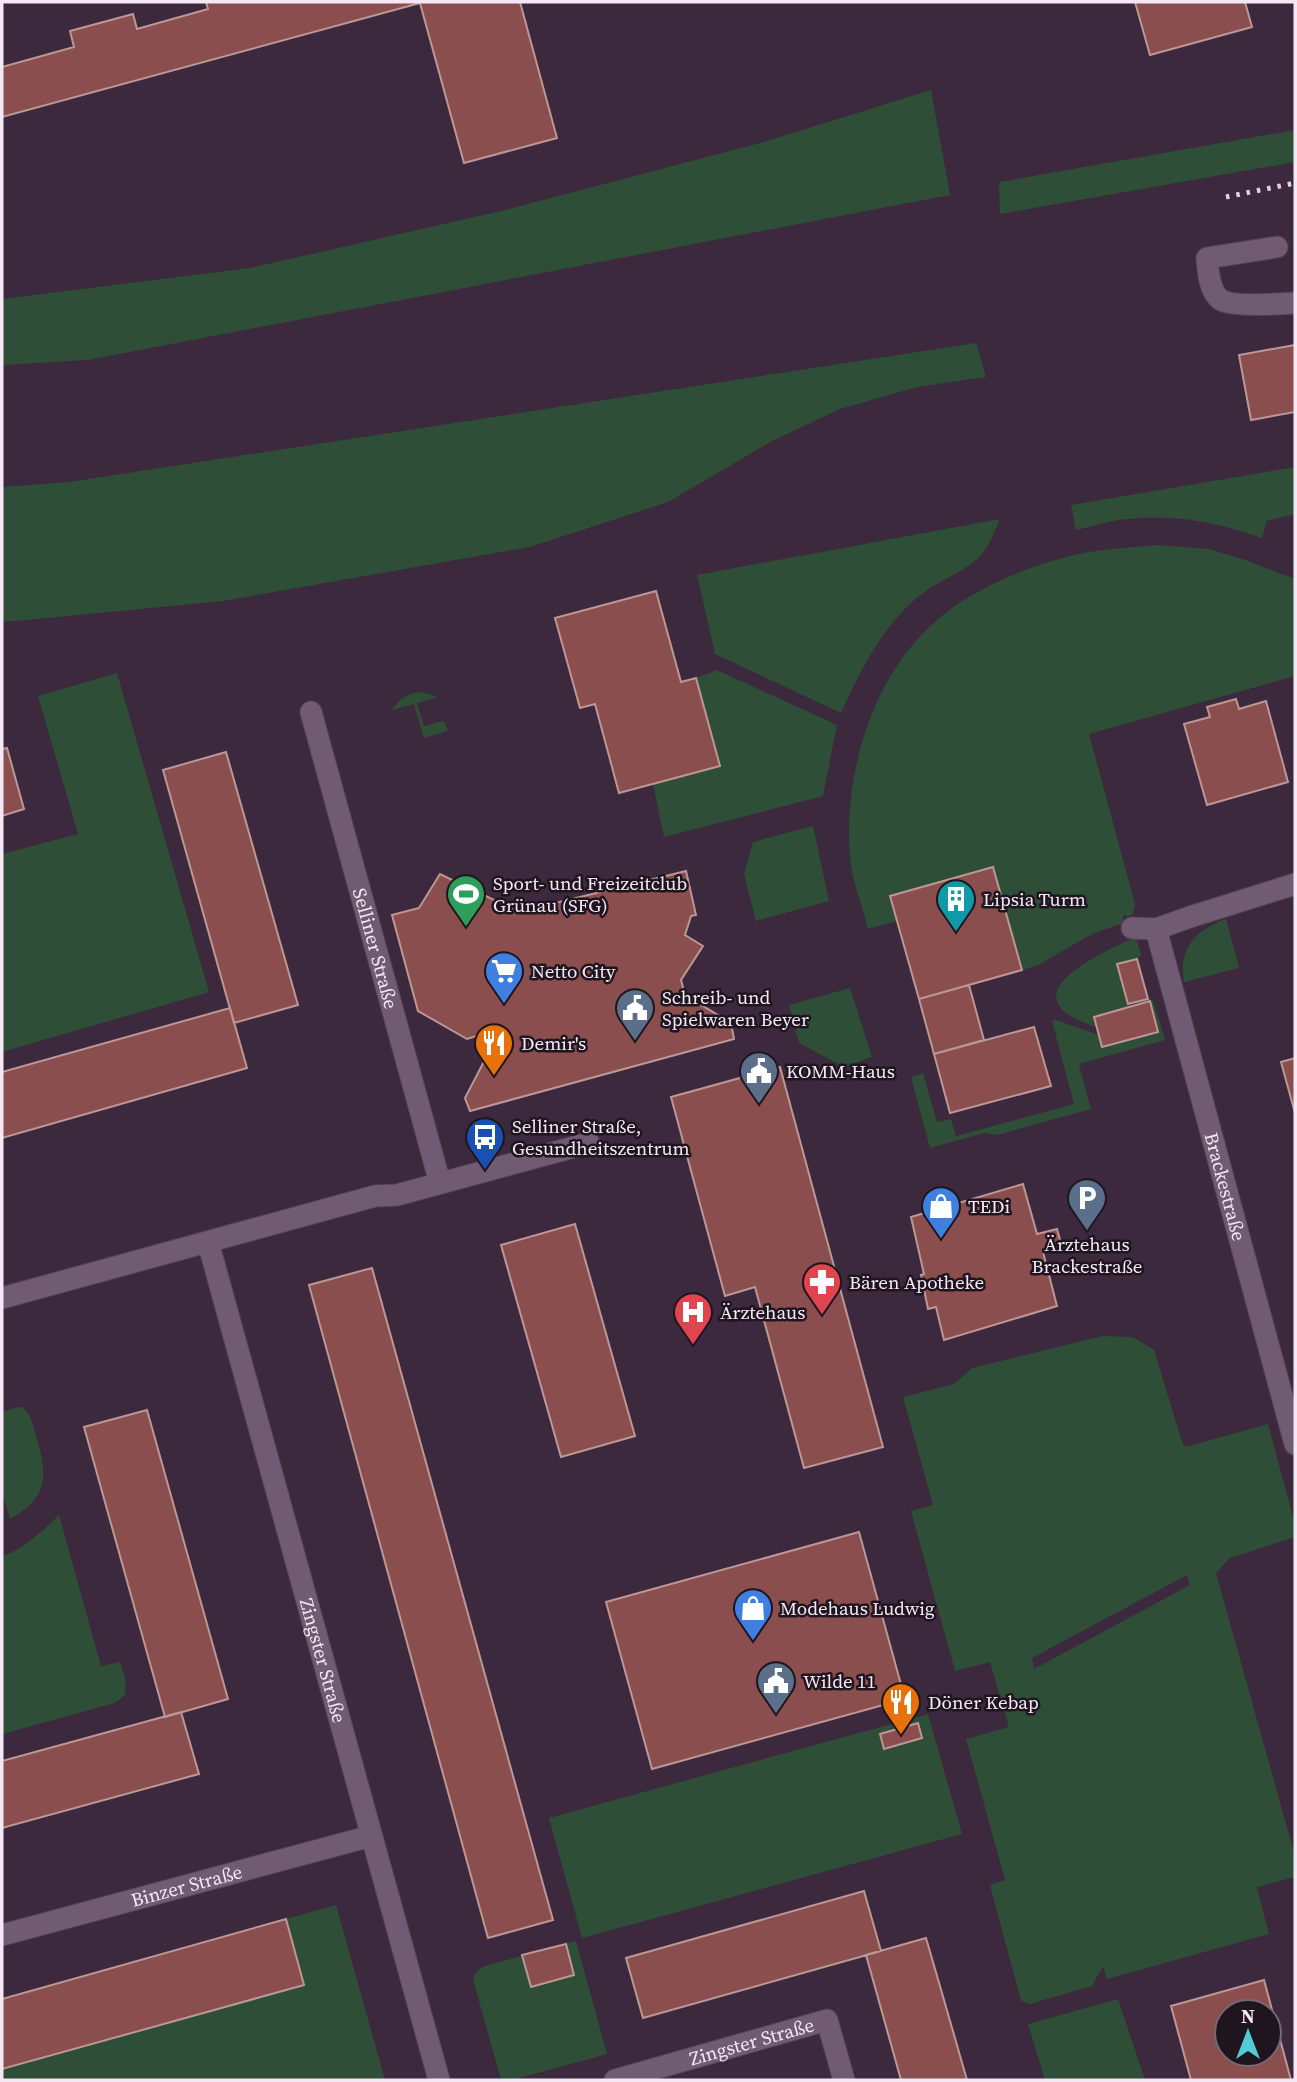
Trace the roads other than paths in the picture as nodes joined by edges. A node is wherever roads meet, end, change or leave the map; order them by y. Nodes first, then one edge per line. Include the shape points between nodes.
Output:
1 (1277, 247) dead end
2 (1295, 303) edge
3 (311, 712) dead end
4 (1295, 884) edge
5 (1132, 928) dead end
6 (1156, 929) junction
7 (589, 1143) dead end
8 (440, 1183) junction
9 (208, 1242) junction
10 (2, 1298) edge
11 (1295, 1444) edge
12 (371, 1836) junction
13 (2, 1935) edge
14 (439, 2080) edge
15 (615, 2080) edge
16 (844, 2080) edge

1 - 2 street via 1207,258 1209,278 1223,301
3 - 8 street, Selliner Straße
4 - 6 street
5 - 6 street
6 - 11 street, Brackestraße
7 - 8 street
8 - 9 street via 374,1196
9 - 10 street
9 - 12 street, Zingster Straße
12 - 13 street, Binzer Straße
12 - 14 street, Zingster Straße
15 - 16 street, Zingster Straße via 827,2020

